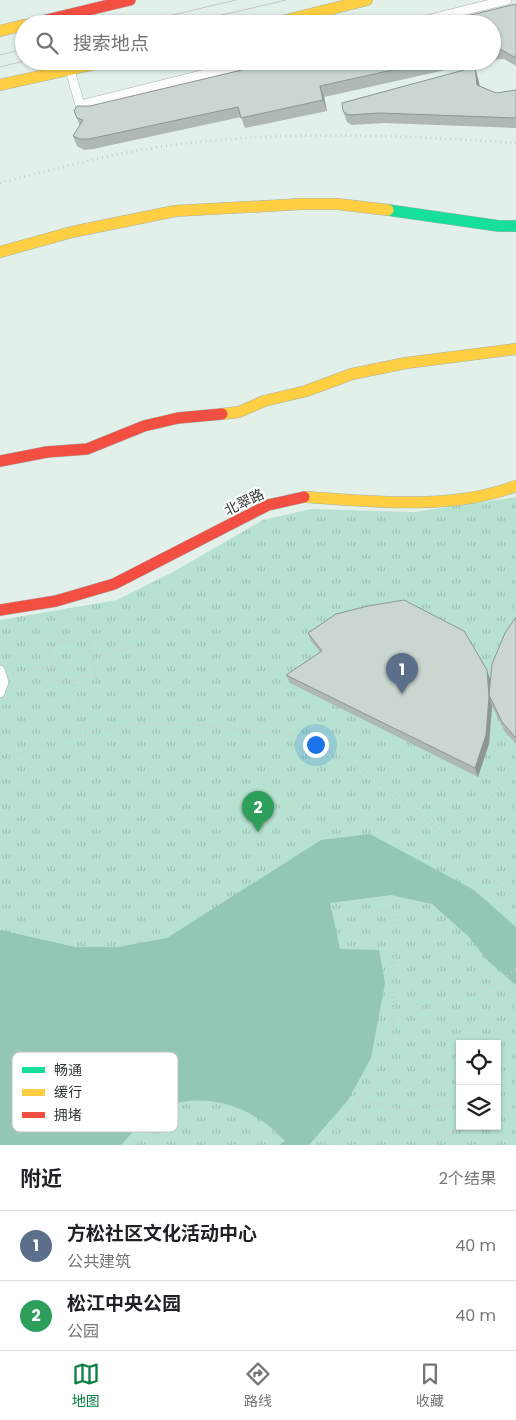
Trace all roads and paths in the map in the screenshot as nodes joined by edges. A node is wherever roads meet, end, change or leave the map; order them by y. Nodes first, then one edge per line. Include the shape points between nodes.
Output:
1 (130, 0) edge
2 (367, 0) edge
3 (507, 0) edge
4 (68, 15) edge
5 (307, 15) edge
6 (446, 15) edge
7 (15, 27) edge
8 (0, 31) edge
9 (70, 70) joint
10 (222, 70) edge
11 (0, 85) edge
12 (516, 143) edge
13 (0, 183) edge
14 (516, 226) edge
15 (0, 252) edge
16 (516, 349) edge
17 (0, 461) edge
18 (516, 486) edge
19 (0, 610) edge
20 (141, 646) dead end
21 (92, 656) junction
22 (52, 666) junction
23 (2, 673) edge
24 (73, 680) junction
25 (0, 693) edge
26 (86, 733) junction
27 (0, 762) edge
28 (516, 772) edge
29 (435, 828) junction
30 (516, 900) edge
31 (361, 910) dead end
32 (516, 969) edge
33 (393, 1019) junction
34 (360, 1099) junction
35 (516, 1105) edge
36 (456, 1106) edge
37 (501, 1111) edge
38 (457, 1130) edge
39 (322, 1145) edge
40 (428, 1145) edge

1 - 4 street
2 - 5 street
3 - 6 lane
7 - 8 street
9 - 10 lane via 80,105
9 - 11 street
12 - 13 path via 333,137 208,141 81,162
14 - 15 street via 337,204 235,206 175,210 72,232
16 - 17 street via 406,363 352,374 239,412 178,418 144,426 87,449
18 - 19 street, 北翠路 via 497,493 416,503 304,497 268,505 114,584 56,601
20 - 21 path
21 - 22 path via 87,637 48,645
21 - 24 path via 95,675
22 - 23 path
22 - 24 path via 58,683
23 - 25 lane
24 - 26 path
26 - 27 path via 44,743
26 - 29 path via 131,723 196,724 294,735 357,766
28 - 29 path via 485,802
29 - 30 path
31 - 33 path via 395,911
32 - 33 path via 495,984
33 - 34 path via 388,1049
34 - 36 path via 392,1109 418,1110 443,1103
34 - 39 path via 339,1129
35 - 37 path
38 - 40 path

